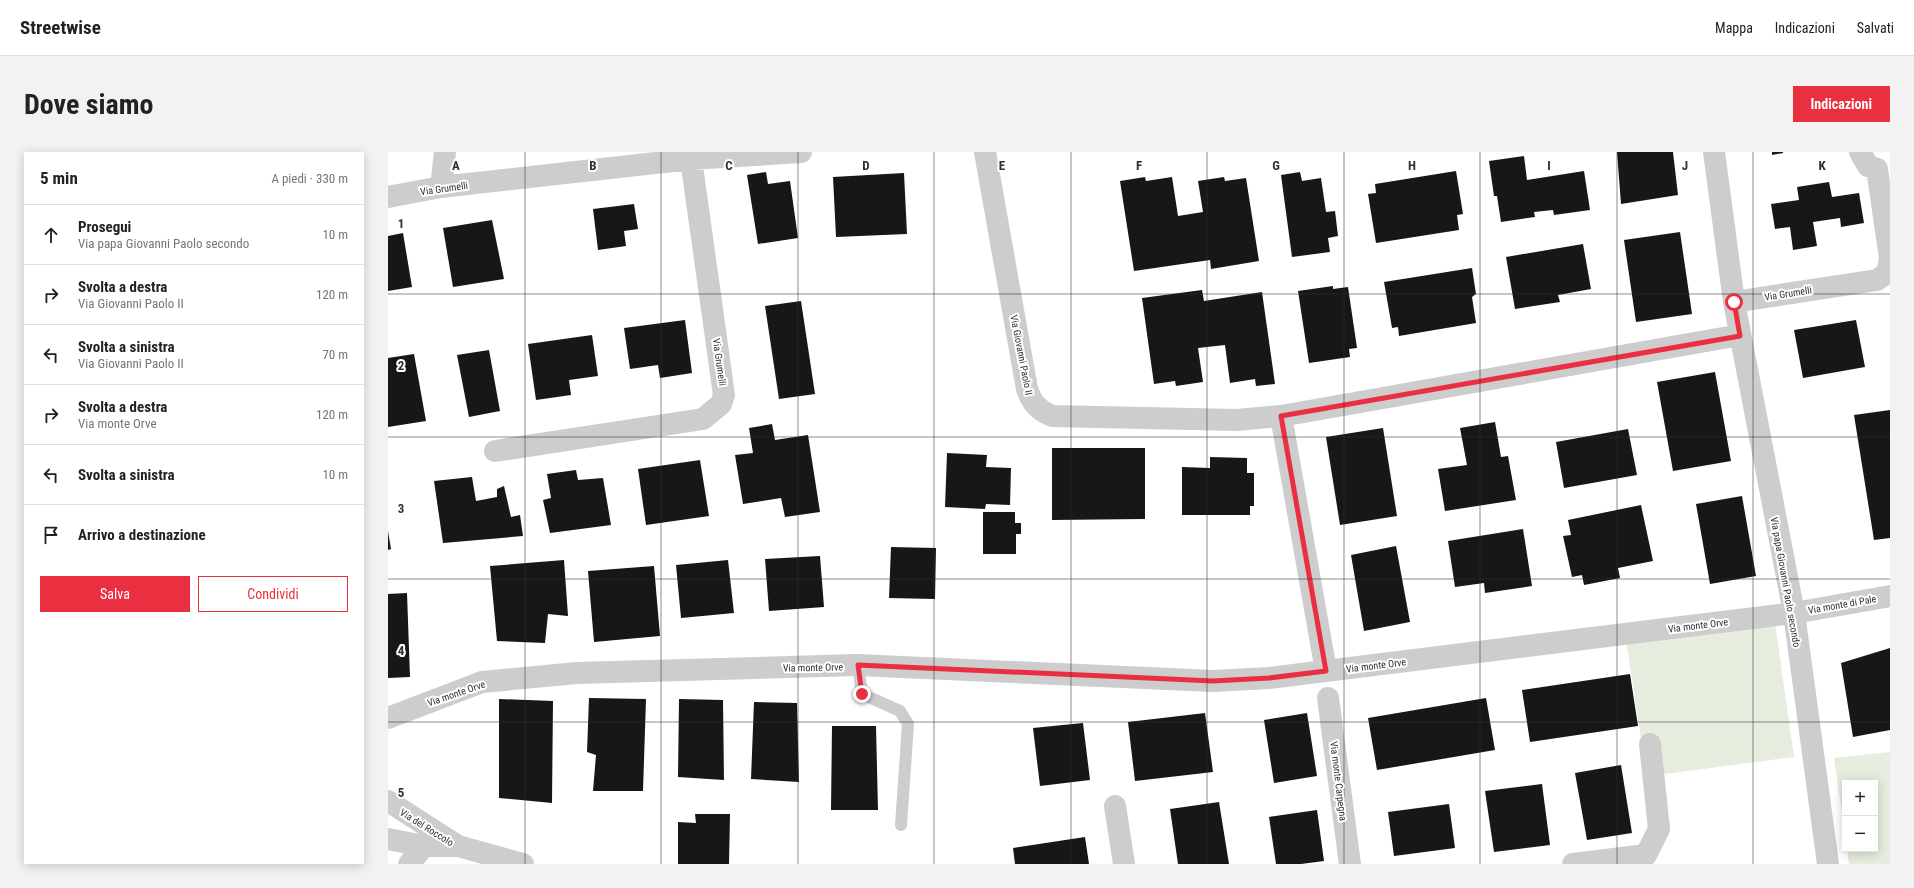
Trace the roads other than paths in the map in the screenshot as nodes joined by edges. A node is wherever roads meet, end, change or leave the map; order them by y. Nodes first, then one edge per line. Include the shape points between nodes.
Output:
1 (445, 152) edge
2 (800, 152) edge
3 (984, 152) edge
4 (1714, 152) edge
5 (1860, 152) edge
6 (758, 153) edge
7 (691, 159) junction
8 (1883, 168) edge
9 (441, 187) junction
10 (388, 197) edge
11 (1734, 302) junction
12 (1740, 336) junction
13 (1281, 416) junction
14 (495, 451) dead end
15 (1890, 596) edge
16 (1794, 613) junction
17 (858, 665) junction
18 (1326, 671) junction
19 (1328, 698) dead end
20 (388, 718) edge
21 (1650, 744) dead end
22 (390, 803) edge
23 (1115, 806) dead end
24 (901, 826) dead end
25 (388, 839) edge
26 (424, 846) junction
27 (458, 846) junction
28 (409, 864) edge
29 (523, 864) edge
30 (1124, 864) edge
31 (1350, 864) edge
32 (1573, 864) edge
33 (1828, 864) edge

1 - 9 street
2 - 6 street, Via Grumelli
3 - 13 street, Via Giovanni Paolo II via 1027,389 1032,403 1042,412 1052,416 1237,420
4 - 11 street
5 - 8 street, Via Grumelli via 1868,166
6 - 7 street, Via Grumelli
7 - 9 street, Via Grumelli
7 - 14 street, Via Grumelli via 724,395 721,404 703,419
8 - 11 street, Via Grumelli via 1890,258 1887,273 1877,280
9 - 10 street, Via Grumelli
11 - 12 street, Via papa Giovanni Paolo secondo
12 - 13 street, Via Giovanni Paolo II
12 - 16 street, Via papa Giovanni Paolo secondo
13 - 18 street
15 - 16 street, Via monte di Pale
16 - 18 street, Via monte Orve
16 - 33 street, Via papa Giovanni Paolo secondo
17 - 18 street, Via monte Orve via 1213,681
17 - 20 street, Via monte Orve via 577,673 482,682
17 - 24 lane via 862,694 900,711 908,724
19 - 31 street, Via monte Carpegna
21 - 32 street via 1659,829 1646,854
22 - 27 street, Via del Roccolo
23 - 30 street
25 - 26 street, Via del Roccolo
26 - 27 street, Via del Roccolo
26 - 28 street, Via del Roccolo
27 - 29 street, Via del Roccolo

